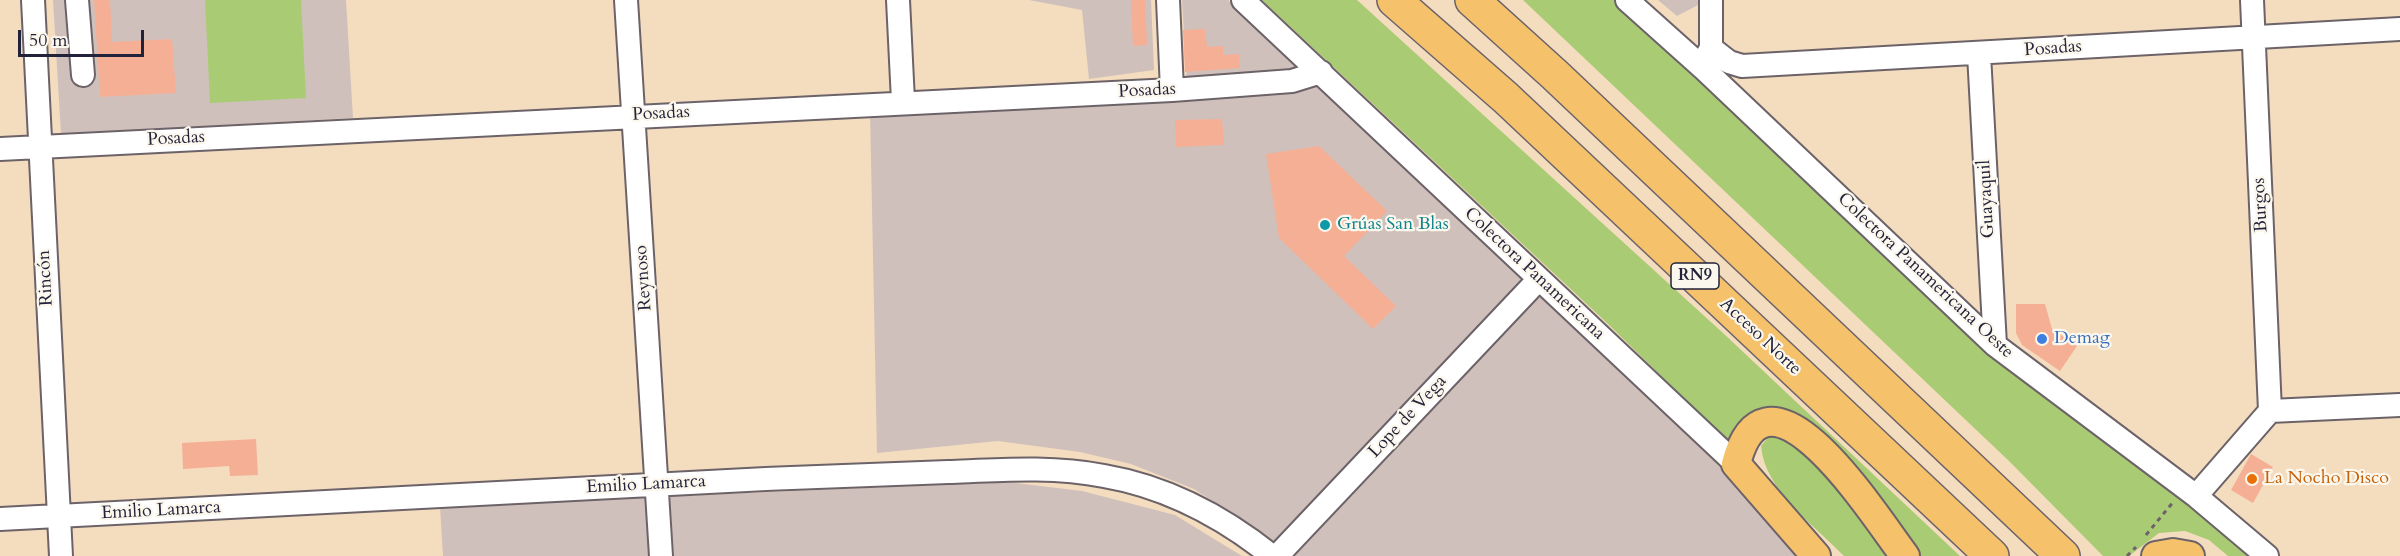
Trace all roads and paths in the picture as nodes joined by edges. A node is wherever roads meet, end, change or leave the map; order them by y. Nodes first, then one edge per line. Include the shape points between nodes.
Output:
1 (33, 0) edge
2 (77, 0) edge
3 (626, 0) edge
4 (898, 0) edge
5 (1168, 0) edge
6 (1243, 0) edge
7 (1394, 0) edge
8 (1472, 0) edge
9 (1627, 0) edge
10 (1711, 0) edge
11 (2252, 0) edge
12 (2400, 29) edge
13 (2254, 36) junction
14 (1711, 48) junction
15 (1978, 54) junction
16 (1701, 68) junction
17 (1321, 72) junction
18 (83, 75) dead end
19 (1172, 90) junction
20 (903, 102) junction
21 (632, 115) junction
22 (39, 147) junction
23 (0, 148) edge
24 (1539, 279) junction
25 (1995, 345) junction
26 (2400, 405) edge
27 (2271, 411) junction
28 (1736, 464) junction
29 (658, 484) junction
30 (2190, 492) junction
31 (58, 516) junction
32 (0, 519) edge
33 (2149, 548) edge
34 (61, 556) edge
35 (661, 556) edge
36 (1272, 556) edge
37 (1277, 556) edge
38 (1816, 556) edge
39 (1905, 556) edge
40 (1992, 556) edge
41 (2063, 556) edge
42 (2190, 556) edge
43 (2267, 556) edge

1 - 22 street, Rincón
2 - 18 street
3 - 21 street, Reynoso
4 - 20 street
5 - 19 street
6 - 17 street, Colectora Panamericana
7 - 40 highway, Acceso Norte / RN9 via 1506,98
8 - 41 highway, RN9
9 - 16 street, Colectora Panamericana Oeste
10 - 14 street
11 - 13 street, Burgos
12 - 13 street, Posadas
13 - 15 street, Posadas
13 - 27 street, Burgos
14 - 15 street, Posadas via 1729,62 1742,66
14 - 16 street
15 - 25 street, Guayaquil
16 - 25 street, Colectora Panamericana Oeste
17 - 19 street, Posadas via 1292,81
17 - 24 street, Colectora Panamericana
19 - 20 street, Posadas
20 - 21 street, Posadas
21 - 22 street, Posadas
21 - 29 street, Reynoso
22 - 23 street, Posadas
22 - 31 street, Rincón
24 - 28 street, Colectora Panamericana
24 - 37 street, Lope de Vega
25 - 30 street, Colectora Panamericana Oeste
26 - 27 street
27 - 30 street
28 - 38 main road, Colectora Panamericana
28 - 39 main road via 1743,441 1764,424 1787,424 1805,434 1827,455
29 - 31 street, Emilio Lamarca
29 - 35 street, Reynoso
29 - 36 street, Emilio Lamarca via 1038,468 1067,471 1134,482 1177,496 1245,534
30 - 33 path
30 - 43 street, Colectora Panamericana Oeste
31 - 32 street, Emilio Lamarca
31 - 34 street, Rincón
33 - 42 main road

